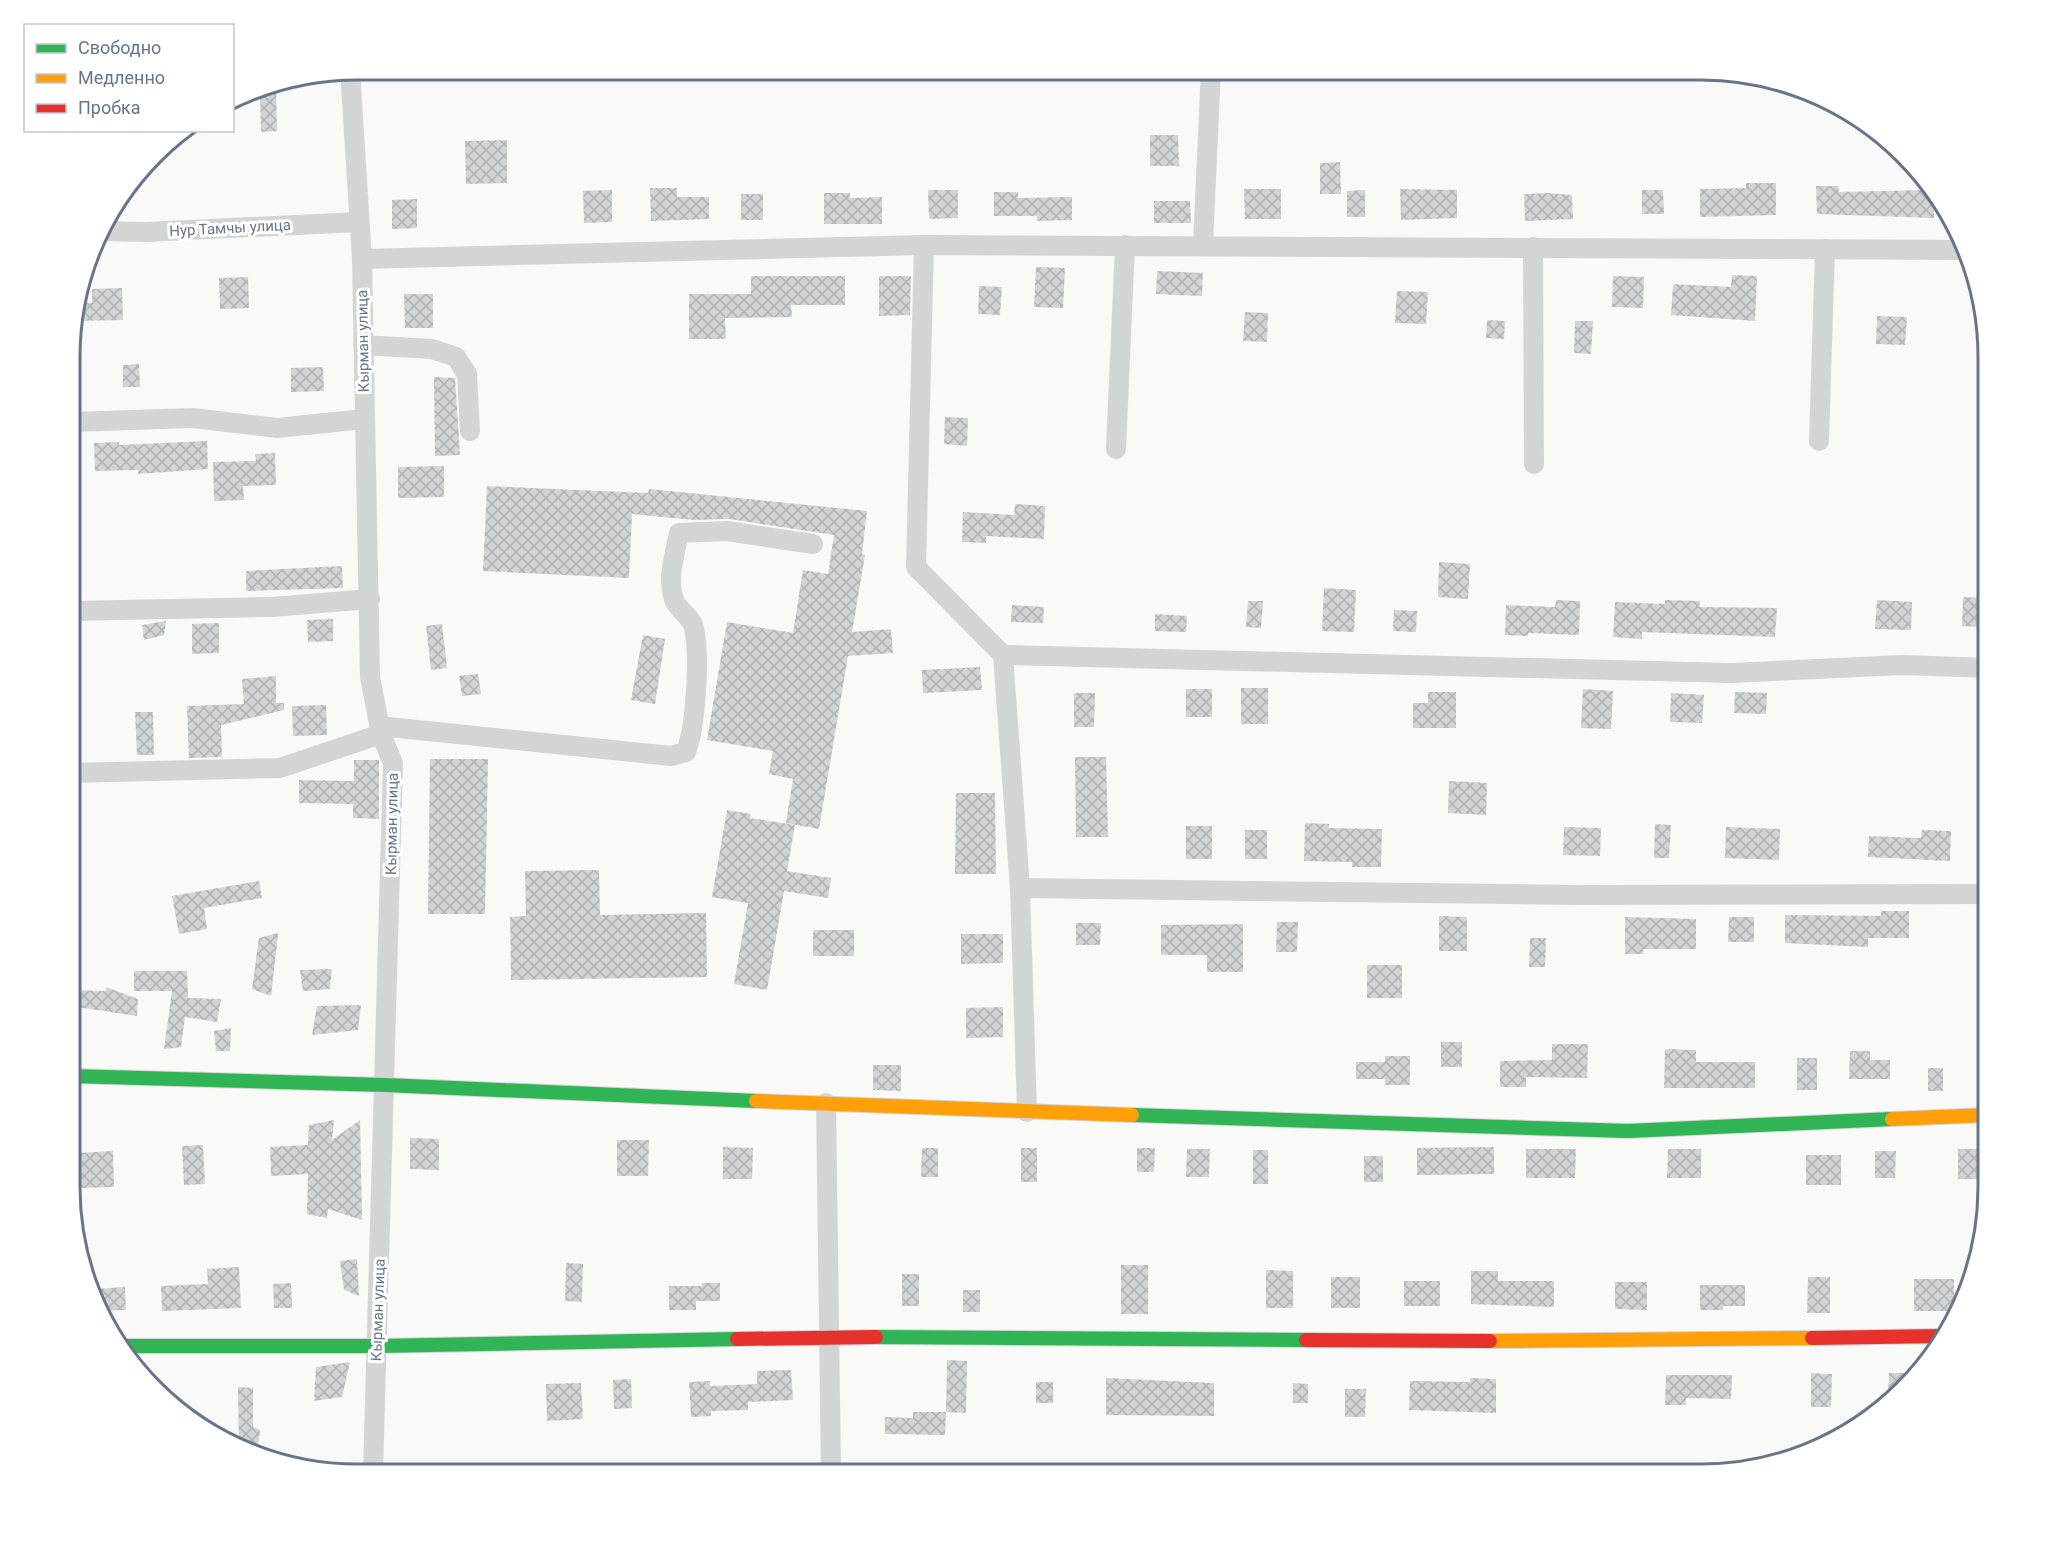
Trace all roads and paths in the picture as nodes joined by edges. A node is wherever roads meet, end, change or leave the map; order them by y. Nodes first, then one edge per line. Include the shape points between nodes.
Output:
1 (351, 80) edge
2 (1210, 80) edge
3 (359, 222) junction
4 (110, 231) edge
5 (924, 245) junction
6 (1125, 245) junction
7 (1203, 245) junction
8 (1533, 247) junction
9 (1825, 249) junction
10 (1957, 250) edge
11 (362, 259) junction
12 (363, 345) junction
13 (364, 419) junction
14 (80, 422) edge
15 (470, 431) dead end
16 (1819, 441) dead end
17 (1116, 449) dead end
18 (1534, 464) dead end
19 (813, 544) dead end
20 (370, 599) junction
21 (80, 611) edge
22 (1003, 655) junction
23 (1978, 667) edge
24 (380, 730) junction
25 (80, 773) edge
26 (1020, 888) junction
27 (1978, 894) edge
28 (80, 1076) edge
29 (385, 1085) junction
30 (826, 1103) junction
31 (1027, 1112) junction
32 (1978, 1115) edge
33 (1934, 1336) edge
34 (829, 1337) junction
35 (130, 1346) edge
36 (377, 1346) junction
37 (374, 1464) edge
38 (831, 1464) edge

1 - 3 street, Кырман улица
2 - 7 street
3 - 4 street, Нур Тамчы улица
3 - 11 street, Кырман улица
5 - 6 street
5 - 11 street
5 - 22 street via 916,567
6 - 7 street
6 - 17 street
7 - 8 street
8 - 9 street
8 - 18 street
9 - 10 street
9 - 16 street
11 - 12 street, Кырман улица
12 - 13 street, Кырман улица
12 - 15 street via 432,349 456,357 467,374
13 - 14 street via 277,428 193,418
13 - 20 street, Кырман улица
19 - 24 street via 727,531 679,533 672,574 675,601 694,625 696,653 692,737 686,752 671,756
20 - 21 street via 272,608
20 - 24 street, Кырман улица via 370,677
22 - 23 street via 1732,673 1903,664
22 - 26 street
24 - 25 street via 280,768
24 - 29 street, Кырман улица via 393,763
26 - 27 street via 1578,895
26 - 31 street
28 - 29 street
29 - 30 street
29 - 36 street, Кырман улица
30 - 31 street
30 - 34 street
31 - 32 street via 1628,1131
33 - 34 street via 1528,1341
34 - 36 street
34 - 38 street
35 - 36 street
36 - 37 street, Кырман улица

